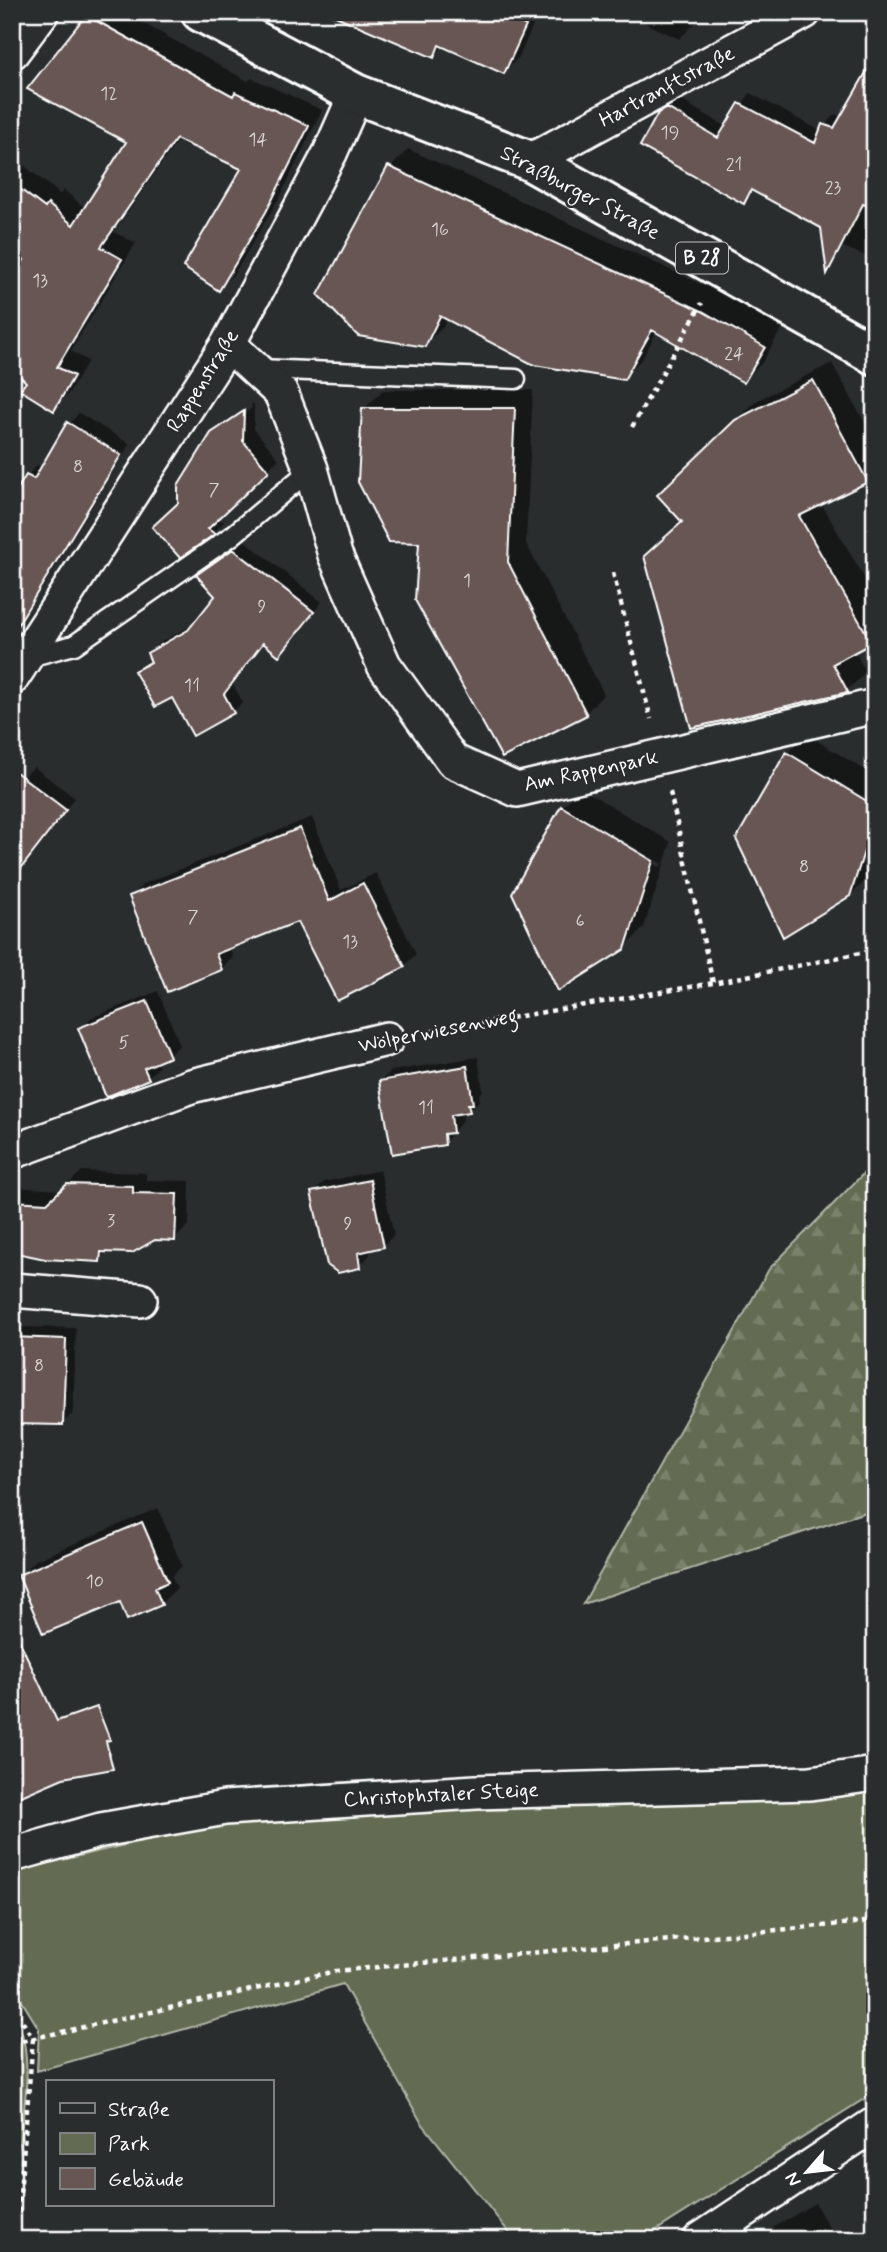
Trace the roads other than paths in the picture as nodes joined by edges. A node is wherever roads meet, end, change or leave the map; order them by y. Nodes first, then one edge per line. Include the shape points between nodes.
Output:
1 (42, 12) edge
2 (201, 12) edge
3 (804, 12) edge
4 (12, 52) edge
5 (356, 94) junction
6 (530, 162) junction
7 (228, 344) junction
8 (875, 355) edge
9 (255, 369) junction
10 (516, 379) dead end
11 (311, 468) junction
12 (18, 659) edge
13 (875, 706) edge
14 (387, 1039) road end
15 (12, 1152) edge
16 (12, 1290) edge
17 (140, 1300) dead end
18 (875, 1774) edge
19 (12, 1855) edge
20 (875, 2124) edge
21 (700, 2240) edge

1 - 4 street
2 - 5 main road, Straßburger Straße / B 28
3 - 6 street, Hartranftstraße
5 - 6 main road, Straßburger Straße / B 28
5 - 7 street, Rappenstraße via 330,153
6 - 8 main road, Straßburger Straße / B 28
7 - 9 street, Am Rappenpark
7 - 12 street, Rappenstraße
9 - 10 lane
9 - 11 street, Am Rappenpark via 281,393
11 - 12 lane, Rappenstraße via 233,535 74,645
11 - 13 street, Am Rappenpark via 335,555 384,665 453,761 517,790
14 - 15 street, Wölperwiesenweg via 191,1086
16 - 17 street
18 - 19 street, Christophstaler Steige via 810,1783 476,1791 225,1808 101,1830
20 - 21 street

